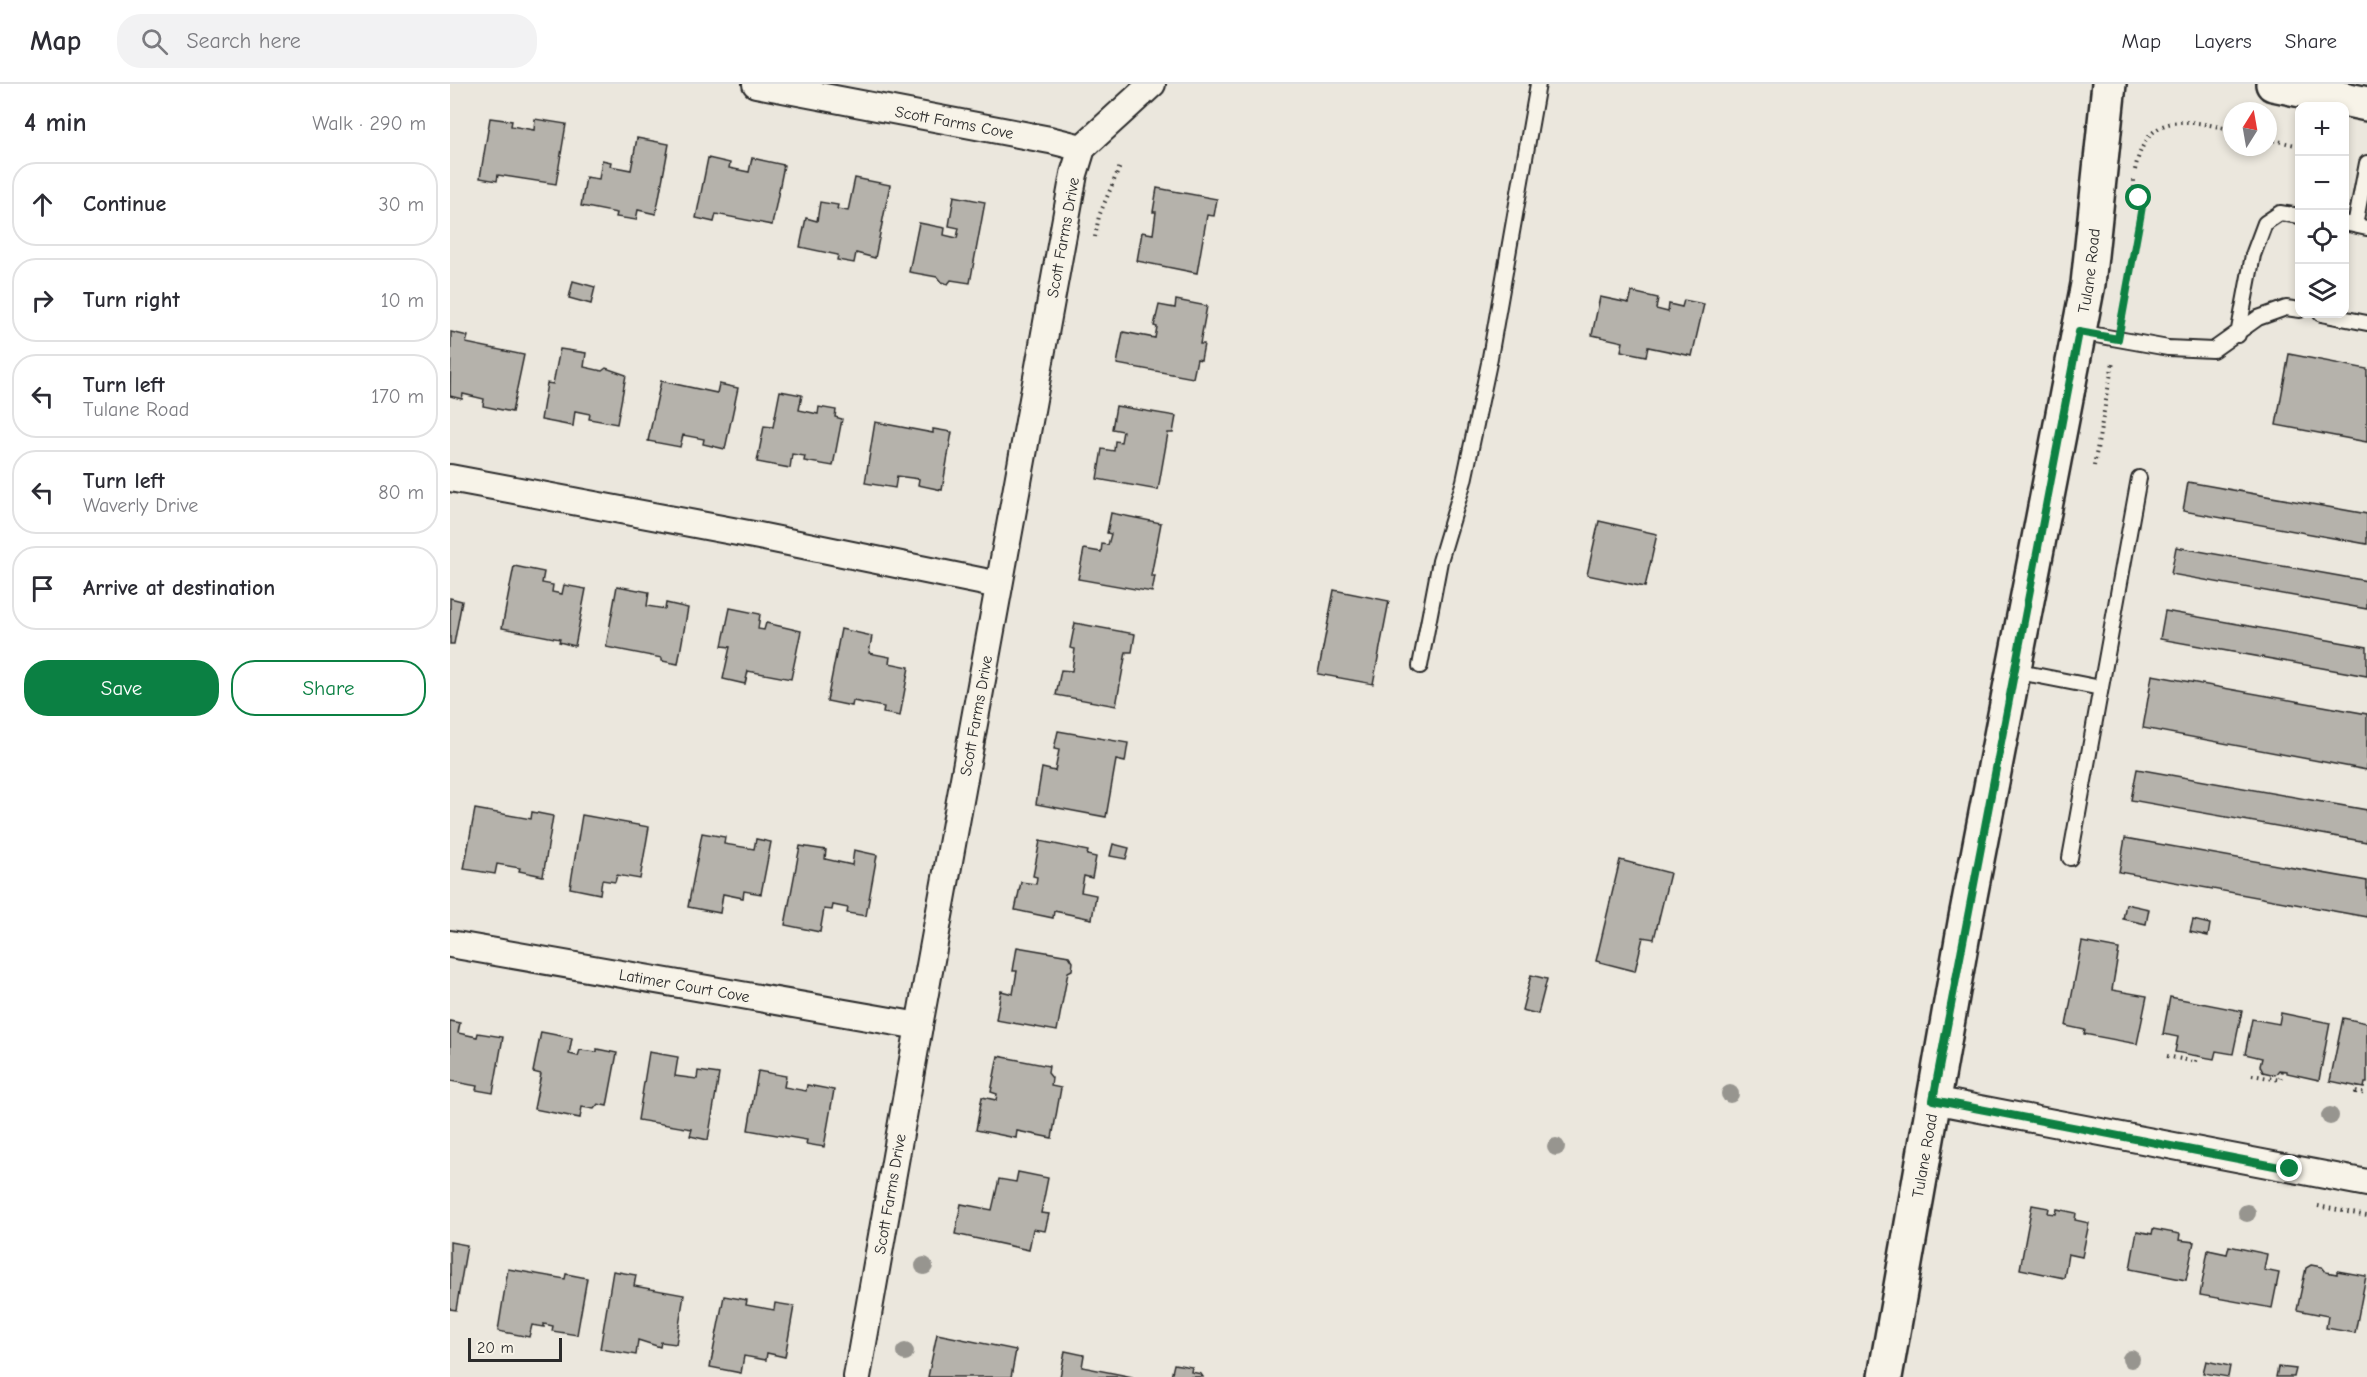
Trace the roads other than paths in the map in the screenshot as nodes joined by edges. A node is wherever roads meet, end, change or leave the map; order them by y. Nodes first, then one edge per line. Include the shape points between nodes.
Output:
1 (756, 84) edge
2 (1152, 84) edge
3 (1538, 84) edge
4 (2109, 84) edge
5 (2273, 84) edge
6 (2367, 104) edge
7 (1082, 148) junction
8 (2367, 163) edge
9 (2295, 215) edge
10 (2355, 225) edge
11 (2295, 309) edge
12 (2341, 318) edge
13 (2367, 323) edge
14 (2079, 332) junction
15 (2238, 335) junction
16 (450, 478) edge
17 (2139, 478) dead end
18 (999, 585) junction
19 (1420, 666) dead end
20 (2014, 671) junction
21 (2101, 688) junction
22 (2070, 858) dead end
23 (450, 944) edge
24 (919, 1026) junction
25 (1933, 1100) junction
26 (2367, 1183) edge
27 (857, 1377) edge
28 (1885, 1377) edge

1 - 7 street, Scott Farms Cove
2 - 7 street
3 - 19 lane via 1489,363 1464,481 1440,561
4 - 14 street, Tulane Road via 2088,284
5 - 6 street
7 - 18 street, Scott Farms Drive via 1074,174
8 - 10 lane
9 - 15 lane via 2280,213 2265,223 2253,255
11 - 15 lane via 2286,308 2258,318
12 - 13 lane
14 - 15 lane via 2168,348 2213,350
14 - 20 street, Tulane Road
16 - 18 street
17 - 21 lane
18 - 24 street, Scott Farms Drive
20 - 21 lane
20 - 25 street, Tulane Road
21 - 22 lane
23 - 24 street, Latimer Court Cove
24 - 27 street, Scott Farms Drive
25 - 26 street
25 - 28 street, Tulane Road

